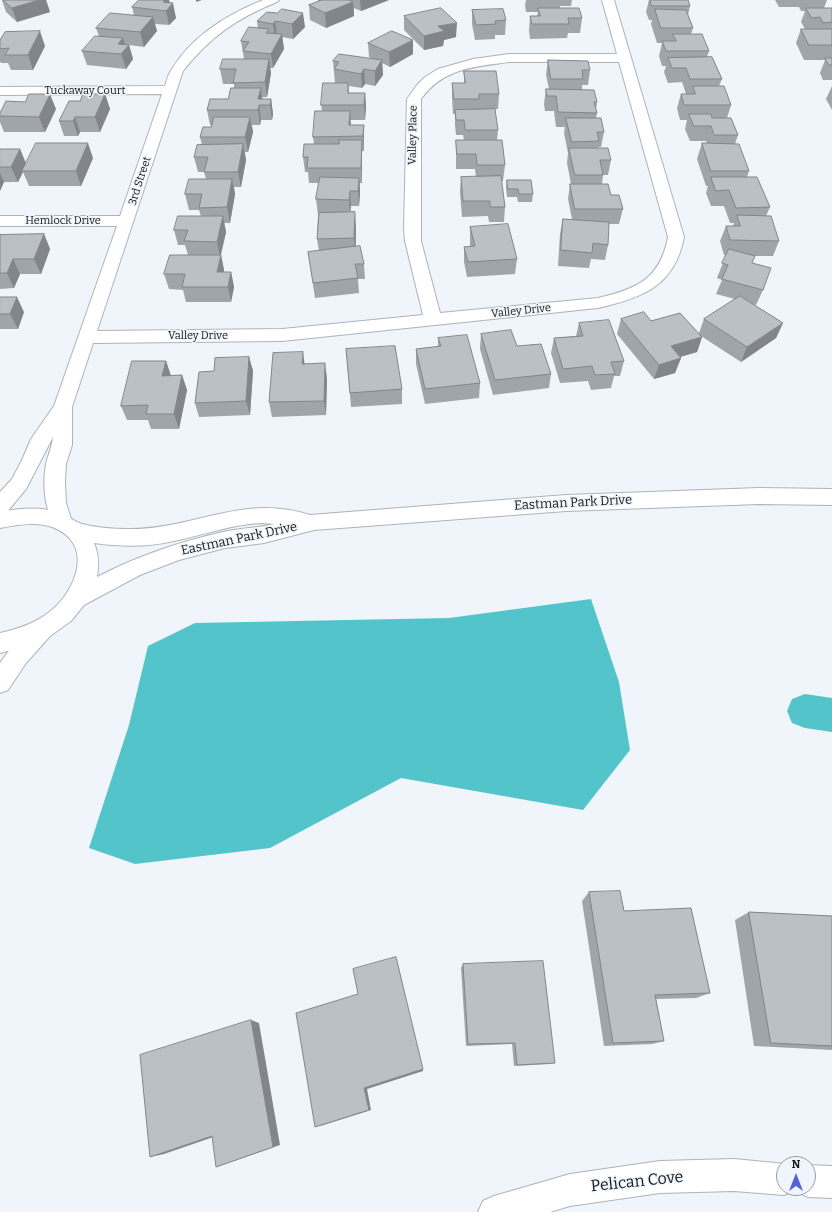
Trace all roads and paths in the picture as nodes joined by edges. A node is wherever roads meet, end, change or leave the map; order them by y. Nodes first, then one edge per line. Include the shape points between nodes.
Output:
1 (273, 0) edge
2 (608, 0) edge
3 (625, 58) junction
4 (170, 90) junction
5 (0, 91) edge
6 (0, 221) edge
7 (127, 221) junction
8 (433, 320) junction
9 (87, 337) junction
10 (63, 407) junction
11 (832, 497) edge
12 (0, 506) edge
13 (0, 520) edge
14 (314, 522) junction
15 (69, 527) junction
16 (78, 598) junction
17 (43, 628) junction
18 (0, 643) edge
19 (0, 683) edge
20 (776, 1178) edge
21 (816, 1181) edge
22 (832, 1182) edge
23 (494, 1212) edge

1 - 4 street, 3rd Street via 239,15 201,42 177,70
2 - 3 street, Valley Drive
3 - 8 street, Valley Place via 498,59 473,62 443,72 422,88 414,99 413,112 412,228
3 - 8 street, Valley Drive via 676,237 675,248 666,268 653,283 633,293 598,303
4 - 5 street, Tuckaway Court
4 - 7 street, 3rd Street
6 - 7 street, Hemlock Drive
7 - 9 street, 3rd Street
8 - 9 street, Valley Drive via 266,336
9 - 10 street, 3rd Street
10 - 12 street, 3rd Street via 38,444 19,484
10 - 15 street, 3rd Street via 62,445 56,464 56,503
11 - 14 street, Eastman Park Drive via 759,496 566,503
13 - 15 street, Eastman Park Drive via 43,517
14 - 15 street, Eastman Park Drive via 262,515 223,520 162,536 132,539 100,537
14 - 16 street, Eastman Park Drive via 264,536 225,540 176,552 132,570
15 - 16 street, 3rd Street via 84,543 89,559 87,578
16 - 17 street via 63,614
17 - 18 street via 21,638
17 - 19 street via 18,656
20 - 23 street, Pelican Cove via 734,1175 660,1176 570,1190
21 - 22 street

